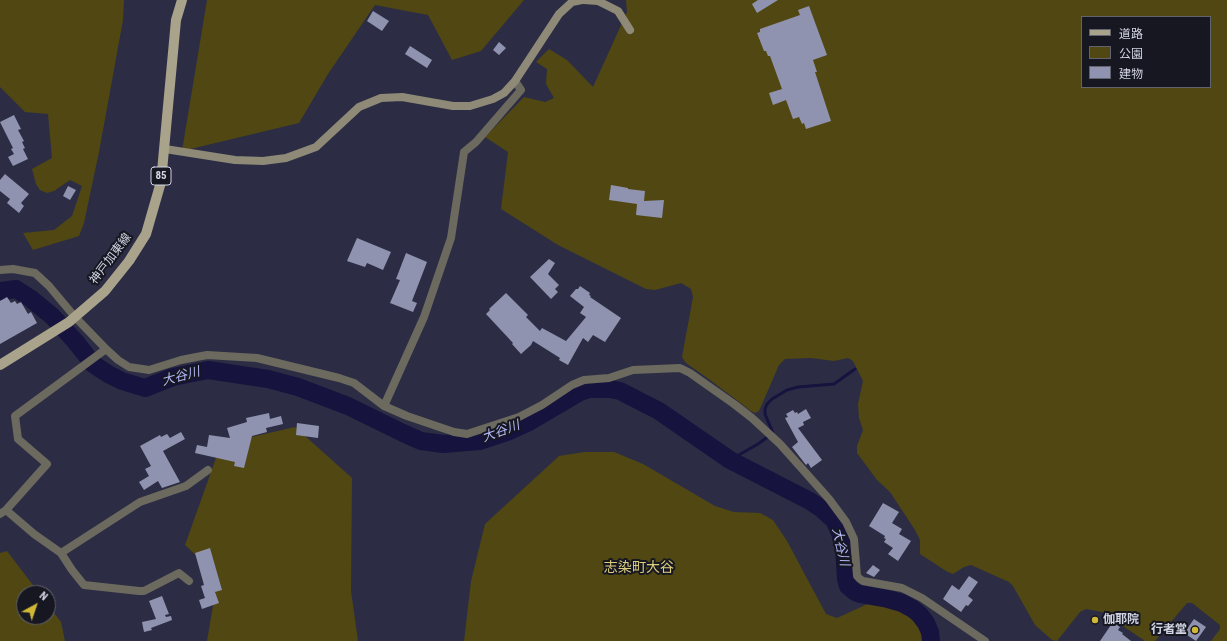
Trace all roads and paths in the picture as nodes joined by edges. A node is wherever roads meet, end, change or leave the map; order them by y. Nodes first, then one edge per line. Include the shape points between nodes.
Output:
1 (182, 0) edge
2 (583, 0) edge
3 (630, 30) dead end
4 (515, 81) junction
5 (165, 149) junction
6 (0, 270) edge
7 (72, 320) junction
8 (103, 352) junction
9 (0, 364) edge
10 (384, 406) junction
11 (208, 470) dead end
12 (3, 512) edge
13 (61, 553) junction
14 (189, 581) dead end
15 (985, 641) edge

1 - 5 main road, 神戸加東線 / 85 via 176,20
2 - 3 street via 598,1 618,11
2 - 4 street via 572,2 559,14
4 - 5 street via 504,93 470,106 453,106 402,97 381,98 359,107 316,147 286,158 263,161 235,160
4 - 10 street via 522,90 464,152 451,238 424,317
5 - 7 main road, 神戸加東線 / 85 via 154,209 146,234 105,291
6 - 7 street via 13,269 35,273 49,286
7 - 8 street
7 - 9 main road, 神戸加東線 / 85
8 - 10 street via 129,367 149,370 207,355 257,358 354,383
8 - 12 street via 15,416 18,439 47,464
10 - 15 street via 447,430 467,434 519,417 584,380 609,378 633,370 680,368 752,418 780,444 829,499 846,522 854,539 857,576 860,579 902,588 922,598
11 - 13 street via 186,486 140,502
12 - 13 street
13 - 14 street via 84,585 144,591 179,573

